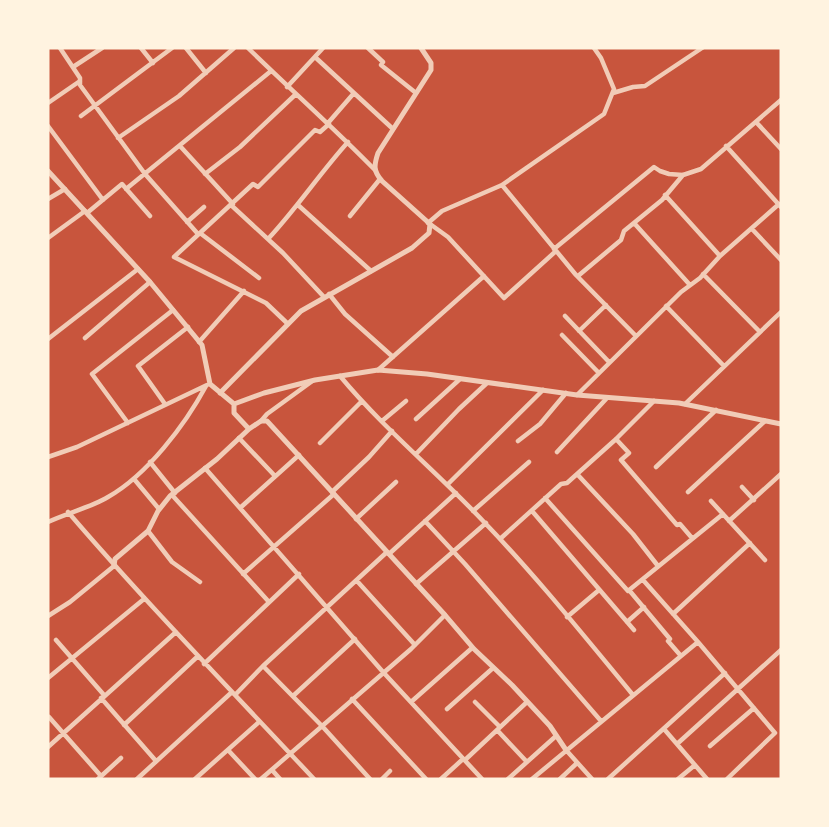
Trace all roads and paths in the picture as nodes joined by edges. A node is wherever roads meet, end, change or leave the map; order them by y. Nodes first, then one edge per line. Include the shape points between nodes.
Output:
1 (60, 48) edge
2 (102, 48) edge
3 (141, 48) edge
4 (172, 48) edge
5 (186, 48) edge
6 (234, 48) edge
7 (248, 48) edge
8 (368, 48) edge
9 (421, 48) edge
10 (594, 48) edge
11 (702, 48) edge
12 (320, 49) edge
13 (315, 57) junction
14 (153, 63) junction
15 (73, 67) junction
16 (271, 70) junction
17 (206, 73) junction
18 (80, 81) junction
19 (287, 87) junction
20 (354, 93) junction
21 (416, 93) junction
22 (613, 93) junction
23 (296, 94) junction
24 (781, 100) edge
25 (48, 103) edge
26 (96, 106) junction
27 (81, 116) dead end
28 (756, 122) junction
29 (329, 123) junction
30 (48, 126) edge
31 (393, 129) junction
32 (118, 138) junction
33 (348, 142) junction
34 (180, 146) junction
35 (726, 146) junction
36 (781, 149) edge
37 (375, 170) junction
38 (48, 171) edge
39 (145, 174) junction
40 (205, 174) junction
41 (683, 175) junction
42 (380, 179) junction
43 (502, 185) junction
44 (65, 189) junction
45 (126, 189) junction
46 (665, 195) junction
47 (48, 199) edge
48 (102, 200) junction
49 (232, 204) junction
50 (298, 205) junction
51 (780, 206) edge
52 (204, 207) dead end
53 (86, 212) junction
54 (150, 216) dead end
55 (350, 216) dead end
56 (187, 222) junction
57 (634, 223) junction
58 (429, 224) junction
59 (752, 229) junction
60 (199, 233) junction
61 (48, 238) edge
62 (268, 239) junction
63 (555, 250) junction
64 (720, 256) junction
65 (781, 260) edge
66 (138, 269) junction
67 (371, 271) junction
68 (703, 274) junction
69 (484, 276) junction
70 (578, 276) junction
71 (259, 278) dead end
72 (150, 282) junction
73 (690, 285) junction
74 (244, 291) junction
75 (327, 295) junction
76 (606, 305) junction
77 (666, 306) junction
78 (173, 310) junction
79 (780, 315) edge
80 (565, 316) dead end
81 (288, 324) junction
82 (188, 327) junction
83 (579, 331) junction
84 (760, 332) junction
85 (562, 335) dead end
86 (636, 336) junction
87 (85, 338) dead end
88 (48, 339) edge
89 (199, 342) junction
90 (393, 357) junction
91 (609, 362) junction
92 (724, 366) junction
93 (378, 370) junction
94 (598, 372) junction
95 (340, 376) junction
96 (460, 379) junction
97 (314, 381) junction
98 (487, 382) junction
99 (208, 385) junction
100 (543, 390) junction
101 (220, 393) junction
102 (566, 393) junction
103 (577, 395) junction
104 (607, 398) junction
105 (406, 401) dead end
106 (654, 401) junction
107 (361, 402) junction
108 (165, 404) junction
109 (234, 404) junction
110 (685, 404) junction
111 (716, 410) junction
112 (416, 419) dead end
113 (766, 420) junction
114 (261, 421) junction
115 (382, 422) junction
116 (128, 423) junction
117 (781, 424) edge
118 (249, 429) junction
119 (392, 431) junction
120 (239, 438) junction
121 (616, 439) junction
122 (518, 441) dead end
123 (320, 443) dead end
124 (557, 452) dead end
125 (298, 454) junction
126 (416, 454) junction
127 (48, 457) edge
128 (150, 462) junction
129 (529, 462) dead end
130 (656, 467) dead end
131 (205, 468) junction
132 (577, 474) junction
133 (781, 474) edge
134 (275, 476) junction
135 (134, 479) junction
136 (396, 482) dead end
137 (447, 485) junction
138 (742, 488) dead end
139 (688, 492) dead end
140 (333, 493) junction
141 (456, 493) junction
142 (173, 494) junction
143 (545, 498) junction
144 (754, 500) junction
145 (711, 501) dead end
146 (240, 508) junction
147 (159, 509) junction
148 (473, 511) junction
149 (532, 511) junction
150 (68, 512) junction
151 (723, 514) junction
152 (356, 519) junction
153 (426, 521) junction
154 (729, 521) junction
155 (48, 522) edge
156 (486, 523) junction
157 (148, 531) junction
158 (692, 538) junction
159 (500, 539) junction
160 (750, 543) junction
161 (274, 546) junction
162 (454, 551) junction
163 (388, 553) junction
164 (765, 560) dead end
165 (114, 566) junction
166 (658, 566) junction
167 (243, 574) junction
168 (298, 574) junction
169 (643, 580) junction
170 (357, 581) junction
171 (200, 582) dead end
172 (416, 584) junction
173 (598, 590) junction
174 (629, 590) junction
175 (144, 599) junction
176 (269, 602) junction
177 (328, 607) junction
178 (644, 607) junction
179 (673, 614) junction
180 (445, 615) junction
181 (48, 616) edge
182 (567, 617) junction
183 (627, 622) junction
184 (634, 630) dead end
185 (176, 632) junction
186 (356, 639) junction
187 (56, 640) dead end
188 (698, 642) junction
189 (415, 645) junction
190 (472, 648) junction
191 (781, 650) edge
192 (681, 656) junction
193 (71, 657) junction
194 (197, 657) junction
195 (204, 664) junction
196 (263, 666) junction
197 (493, 668) junction
198 (383, 672) junction
199 (725, 673) junction
200 (48, 678) edge
201 (738, 688) junction
202 (234, 693) junction
203 (633, 695) junction
204 (293, 696) junction
205 (102, 697) junction
206 (352, 699) junction
207 (411, 702) junction
208 (475, 702) dead end
209 (527, 702) junction
210 (754, 708) junction
211 (447, 709) dead end
212 (48, 717) edge
213 (601, 721) junction
214 (259, 722) junction
215 (124, 724) junction
216 (321, 726) junction
217 (499, 729) junction
218 (664, 729) junction
219 (63, 733) junction
220 (556, 736) junction
221 (677, 744) junction
222 (710, 746) dead end
223 (48, 747) edge
224 (228, 750) junction
225 (566, 750) junction
226 (291, 754) junction
227 (121, 758) dead end
228 (464, 760) junction
229 (156, 761) junction
230 (527, 762) junction
231 (577, 763) junction
232 (695, 765) junction
233 (272, 770) junction
234 (390, 771) dead end
235 (100, 777) edge
236 (137, 779) edge
237 (195, 779) edge
238 (255, 779) edge
239 (261, 779) edge
240 (280, 779) edge
241 (314, 779) edge
242 (370, 779) edge
243 (382, 779) edge
244 (426, 779) edge
245 (441, 779) edge
246 (482, 779) edge
247 (508, 779) edge
248 (532, 779) edge
249 (560, 779) edge
250 (592, 779) edge
251 (608, 779) edge
252 (678, 779) edge
253 (707, 779) edge
254 (727, 779) edge

1 - 15 street
2 - 15 street
3 - 14 street
4 - 14 street
5 - 17 street
6 - 17 street
7 - 16 street
8 - 21 street via 383,62 381,65
9 - 21 street via 431,70
10 - 22 street
11 - 22 street via 645,86
12 - 13 street
13 - 19 street
13 - 20 street
14 - 26 street
15 - 18 street
16 - 19 street
16 - 34 street
17 - 32 street
18 - 25 street
18 - 26 street
19 - 23 street
20 - 29 street
20 - 31 street
21 - 31 street
22 - 43 street via 604,114
23 - 29 street
23 - 40 street
24 - 28 street
26 - 27 street
26 - 32 street
28 - 35 street
28 - 36 street
29 - 33 street
29 - 49 street via 320,132 315,130 258,187 253,184
30 - 48 street
31 - 37 street via 378,153
32 - 39 street
33 - 37 street
33 - 50 street
34 - 39 street
34 - 40 street
35 - 41 street via 701,169
35 - 51 street
37 - 42 street
38 - 44 street
39 - 45 street
39 - 56 street
40 - 49 street
41 - 46 street
41 - 63 street via 654,167
42 - 55 street
42 - 58 street
43 - 58 street via 442,211
43 - 63 street
44 - 47 street
44 - 53 street
45 - 48 street via 122,184
45 - 54 street
46 - 57 street
46 - 64 street
48 - 53 street
49 - 60 street
49 - 62 street
50 - 62 street
50 - 67 street
51 - 59 street
52 - 56 street
53 - 61 street
53 - 66 street
56 - 60 street
57 - 70 street via 624,231 621,240
57 - 73 street
58 - 67 street via 429,233 412,248
58 - 69 street via 448,237
59 - 64 street
59 - 65 street
60 - 71 street
60 - 74 street via 174,257
62 - 75 street
63 - 69 street via 504,298
63 - 70 street
64 - 68 street
66 - 72 street
66 - 88 street
67 - 75 street
68 - 73 street
68 - 84 street
69 - 90 street
70 - 76 street
72 - 78 street
72 - 87 street
73 - 77 street
74 - 81 street via 266,303
74 - 89 street
75 - 81 street
75 - 90 street
76 - 83 street
76 - 86 street
77 - 86 street
77 - 92 street
78 - 82 street
78 - 116 street via 92,374
79 - 84 street
80 - 83 street
81 - 101 street
82 - 89 street
82 - 108 street via 138,366
83 - 91 street
84 - 92 street
85 - 94 street
86 - 91 street
89 - 99 street
90 - 93 street
91 - 94 street
92 - 110 street
93 - 95 street
93 - 96 street
94 - 103 street
95 - 97 street
95 - 107 street
96 - 98 street
96 - 112 street
97 - 109 street
97 - 114 street
98 - 100 street
98 - 126 street
99 - 101 street
99 - 108 street
99 - 128 street
100 - 102 street
100 - 137 street
101 - 109 street
102 - 103 street
102 - 122 street via 540,424
103 - 104 street
104 - 106 street
104 - 124 street
105 - 115 street
106 - 110 street
106 - 121 street
107 - 115 street
107 - 123 street
108 - 116 street
109 - 118 street via 234,413
110 - 111 street
111 - 113 street
111 - 130 street
113 - 117 street
113 - 139 street
114 - 118 street
114 - 125 street via 270,423
115 - 119 street
116 - 127 street
118 - 120 street
119 - 126 street
119 - 140 street
120 - 131 street
120 - 134 street
121 - 132 street
121 - 158 street via 628,453 621,460
125 - 134 street
125 - 140 street
126 - 137 street
128 - 135 street
128 - 142 street
129 - 148 street
131 - 142 street
131 - 146 street
132 - 143 street
132 - 166 street
133 - 144 street
134 - 146 street
135 - 147 street
135 - 150 street via 100,502
136 - 152 street
137 - 141 street
138 - 144 street
140 - 152 street
140 - 161 street
141 - 148 street
141 - 153 street
142 - 147 street
142 - 167 street
143 - 149 street
143 - 174 street
144 - 154 street
145 - 151 street
146 - 161 street
147 - 157 street
148 - 156 street
149 - 159 street
149 - 173 street
150 - 155 street
150 - 165 street
151 - 154 street
151 - 158 street
152 - 163 street
153 - 162 street
153 - 163 street
154 - 160 street
156 - 159 street
156 - 162 street
157 - 165 street via 115,559
157 - 171 street via 172,562
158 - 166 street
159 - 182 street
160 - 164 street
160 - 179 street
161 - 167 street
161 - 168 street
162 - 172 street
162 - 213 street
163 - 170 street
163 - 172 street
165 - 175 street
165 - 181 street
166 - 169 street
167 - 176 street
168 - 176 street
168 - 177 street
169 - 174 street
169 - 179 street
170 - 177 street
170 - 189 street
172 - 180 street
173 - 182 street
173 - 183 street
174 - 178 street
175 - 185 street
175 - 193 street
176 - 195 street
177 - 186 street
177 - 196 street
178 - 183 street
178 - 192 street
179 - 188 street
180 - 189 street
180 - 190 street
182 - 203 street
183 - 184 street
185 - 194 street
185 - 205 street
186 - 198 street
186 - 204 street
187 - 193 street
188 - 192 street
188 - 199 street
189 - 198 street
190 - 197 street
190 - 207 street
191 - 201 street
192 - 203 street
193 - 200 street
193 - 205 street
194 - 195 street
194 - 215 street
195 - 202 street
196 - 202 street
196 - 204 street
197 - 209 street
197 - 211 street
198 - 206 street
198 - 207 street
199 - 201 street
199 - 218 street
201 - 210 street
201 - 221 street
202 - 214 street
202 - 229 street
203 - 213 street
204 - 216 street
205 - 215 street
205 - 219 street
206 - 216 street
206 - 244 street
207 - 228 street
208 - 217 street
209 - 217 street
209 - 220 street
210 - 222 street
210 - 254 street via 775,733
212 - 219 street
213 - 225 street
214 - 224 street
214 - 226 street
215 - 229 street
216 - 226 street
216 - 242 street
217 - 228 street
217 - 230 street
218 - 221 street
218 - 251 street
219 - 223 street
219 - 235 street
220 - 225 street
220 - 230 street
221 - 232 street
224 - 237 street
224 - 238 street
225 - 231 street
225 - 248 street
226 - 233 street
226 - 241 street
227 - 235 street
228 - 245 street
228 - 246 street
229 - 236 street
230 - 247 street
231 - 249 street
231 - 250 street
232 - 252 street
232 - 253 street
233 - 239 street
233 - 240 street
234 - 243 street

